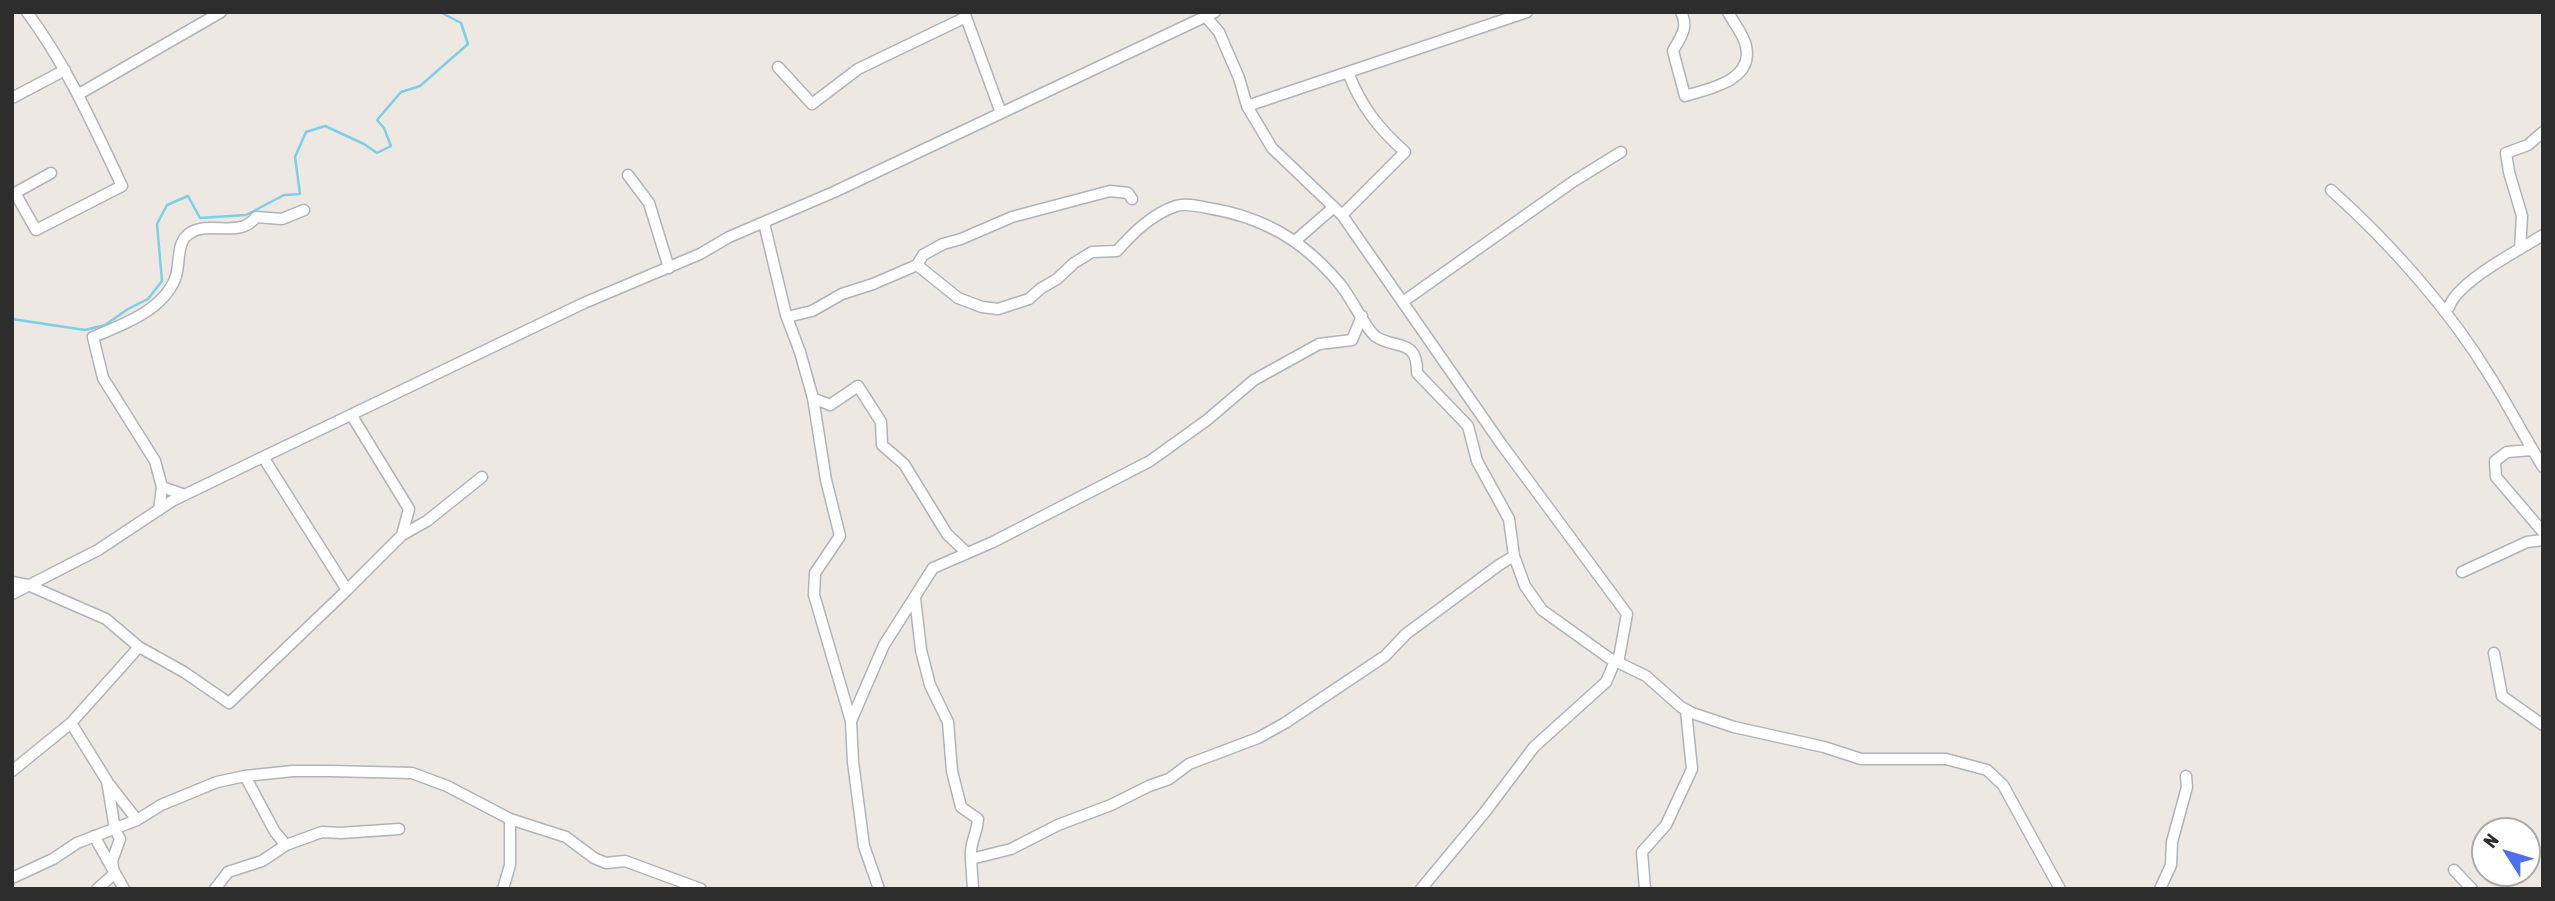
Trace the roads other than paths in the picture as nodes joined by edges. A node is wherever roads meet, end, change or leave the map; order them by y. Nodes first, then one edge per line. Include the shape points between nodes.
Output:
1 (27, 12) edge
2 (221, 12) edge
3 (1527, 12) edge
4 (1681, 12) edge
5 (1728, 12) edge
6 (965, 15) edge
7 (1210, 15) edge
8 (778, 67) dead end
9 (65, 70) junction
10 (1348, 72) junction
11 (79, 94) junction
12 (12, 98) edge
13 (1247, 106) junction
14 (1002, 113) junction
15 (2543, 132) edge
16 (1621, 152) dead end
17 (51, 173) dead end
18 (628, 174) dead end
19 (2331, 190) dead end
20 (1132, 199) dead end
21 (304, 210) dead end
22 (1338, 211) junction
23 (764, 223) junction
24 (2543, 235) edge
25 (1295, 241) junction
26 (2520, 249) junction
27 (917, 265) junction
28 (670, 268) junction
29 (1404, 301) junction
30 (2449, 307) dead end
31 (1362, 316) junction
32 (787, 317) junction
33 (813, 398) junction
34 (352, 416) junction
35 (2532, 450) junction
36 (263, 457) junction
37 (2543, 467) edge
38 (482, 477) dead end
39 (162, 486) junction
40 (185, 495) junction
41 (409, 509) junction
42 (159, 510) junction
43 (427, 521) junction
44 (2543, 532) edge
45 (402, 535) junction
46 (2543, 540) edge
47 (967, 552) junction
48 (1514, 556) junction
49 (2462, 572) dead end
50 (12, 582) edge
51 (28, 585) junction
52 (347, 590) junction
53 (12, 594) edge
54 (915, 598) junction
55 (139, 647) junction
56 (2494, 653) dead end
57 (1617, 662) junction
58 (1686, 711) junction
59 (851, 721) junction
60 (71, 723) junction
61 (2543, 725) edge
62 (12, 771) edge
63 (245, 776) junction
64 (2186, 776) dead end
65 (107, 781) junction
66 (510, 819) junction
67 (137, 820) junction
68 (116, 829) junction
69 (399, 829) dead end
70 (94, 836) junction
71 (286, 845) junction
72 (971, 859) junction
73 (2454, 870) dead end
74 (114, 874) junction
75 (12, 878) edge
76 (694, 887) edge
77 (97, 889) edge
78 (124, 889) edge
79 (215, 889) edge
80 (503, 889) edge
81 (879, 889) edge
82 (973, 889) edge
83 (1421, 889) edge
84 (1645, 889) edge
85 (2060, 889) edge
86 (2160, 889) edge
87 (2472, 889) edge

1 - 9 street
2 - 11 street
3 - 10 street
4 - 5 street via 1685,31 1674,51 1685,96 1721,85 1737,75 1746,60 1746,45
6 - 8 street via 858,69 812,104
6 - 14 street
7 - 13 street
7 - 14 street
9 - 11 street
9 - 12 street
10 - 13 street
10 - 22 street via 1373,121 1405,152
11 - 17 street via 121,186 36,230 15,192
13 - 22 street via 1272,148
14 - 23 street
15 - 26 street via 2528,145 2506,153 2522,216
16 - 29 street
18 - 28 street via 649,203
19 - 35 street via 2376,230 2456,328 2491,377
20 - 27 street via 1128,192 1110,191 1012,217 943,244 923,255
21 - 39 street via 282,219 256,217 243,228 190,233 181,243 175,279 151,310 93,337 103,378 150,449
22 - 25 street
22 - 29 street
23 - 28 street
23 - 32 street
24 - 26 street
25 - 27 street via 1236,214 1178,205 1136,230 1117,251 1091,251 1029,299 998,309 958,298
25 - 31 street via 1333,276
26 - 30 street via 2462,289
27 - 32 street via 842,294 812,311
28 - 34 street via 584,303
29 - 57 street via 1627,614
31 - 47 street via 1352,340 1320,344 1254,380 1150,461
31 - 48 street via 1375,337 1409,348 1418,360 1417,373 1468,426 1477,461 1508,519
32 - 33 street
33 - 47 street via 830,405 858,386 881,422 882,445 904,464 947,534
33 - 59 street via 840,536 815,573 814,595
34 - 36 street
34 - 41 street
35 - 37 street
35 - 44 street via 2507,452 2495,461 2496,477
36 - 40 street
36 - 52 street
38 - 43 street
39 - 40 street
39 - 42 street
40 - 42 street
41 - 43 street
41 - 45 street
42 - 51 street via 98,550
43 - 45 street
45 - 52 street
46 - 49 street via 2527,542
47 - 54 street via 933,568
48 - 57 street via 1525,586 1542,610
48 - 72 street via 1406,634 1385,656 1276,728 1011,849
50 - 51 street
51 - 53 street
51 - 55 street via 106,619
52 - 55 street via 229,703
54 - 59 street via 884,645
54 - 72 street via 921,650 947,722 961,807 978,819
55 - 60 street
56 - 61 street via 2501,696
57 - 58 street via 1646,676
57 - 83 street via 1606,682 1534,747
58 - 84 street via 1692,769 1666,825 1642,852
58 - 85 street via 1861,759 1946,759 1987,770 2003,785
59 - 81 street via 864,846
60 - 62 street
60 - 65 street
63 - 66 street via 293,771 412,773
63 - 67 street via 201,788
63 - 71 street
64 - 86 street via 2171,865
65 - 67 street
65 - 68 street
66 - 76 street via 566,837 606,863 625,861
66 - 80 street via 510,864
67 - 68 street
68 - 70 street
68 - 74 street via 120,839 112,862
69 - 71 street via 322,832
70 - 74 street
70 - 75 street
71 - 79 street via 262,861 228,872
72 - 82 street
73 - 87 street
74 - 77 street
74 - 78 street

